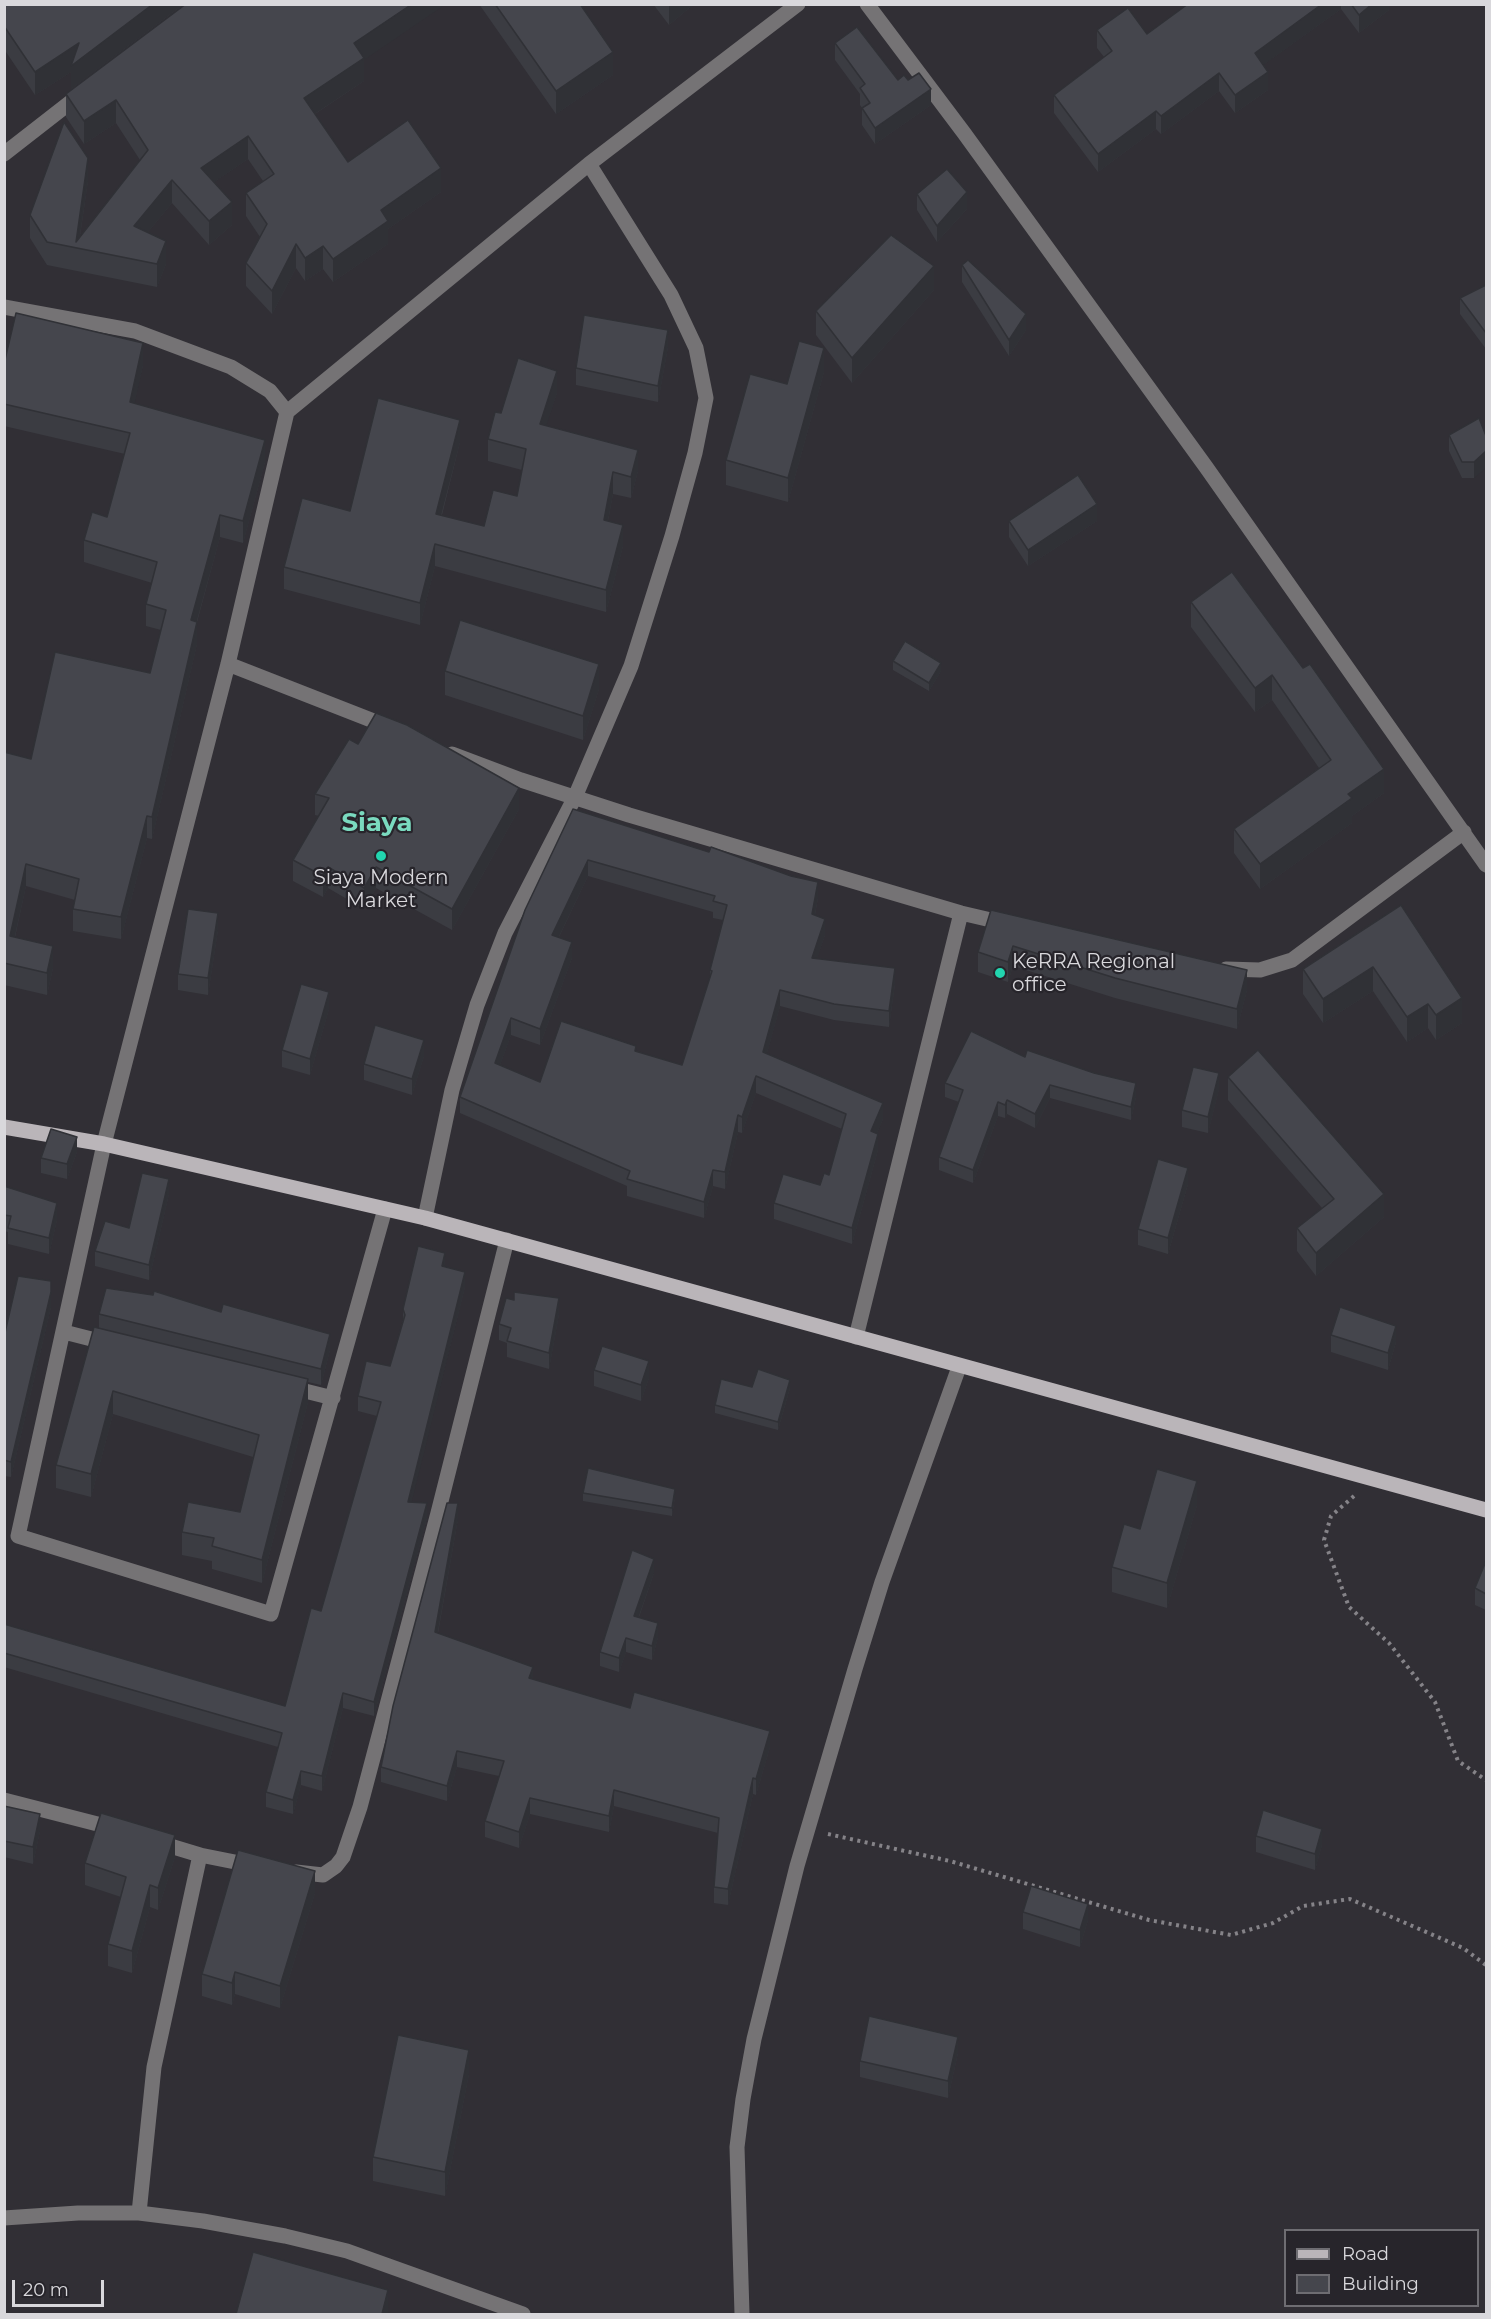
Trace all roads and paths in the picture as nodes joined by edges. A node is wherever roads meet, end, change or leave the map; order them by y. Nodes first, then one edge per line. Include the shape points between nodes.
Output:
1 (798, 4) edge
2 (867, 4) edge
3 (96, 83) edge
4 (4, 154) edge
5 (589, 164) junction
6 (4, 306) edge
7 (287, 412) junction
8 (228, 664) junction
9 (404, 734) edge
10 (436, 747) edge
11 (575, 797) junction
12 (1464, 832) junction
13 (1486, 865) edge
14 (961, 913) junction
15 (1028, 929) edge
16 (1212, 969) edge
17 (4, 1127) edge
18 (104, 1144) junction
19 (385, 1209) junction
20 (425, 1218) junction
21 (507, 1240) junction
22 (64, 1332) junction
23 (856, 1337) junction
24 (131, 1349) edge
25 (959, 1367) junction
26 (277, 1384) edge
27 (333, 1398) junction
28 (1375, 1478) junction
29 (1486, 1510) edge
30 (1486, 1780) edge
31 (4, 1800) edge
32 (807, 1829) junction
33 (200, 1855) junction
34 (1486, 1965) edge
35 (139, 2213) junction
36 (4, 2218) edge
37 (524, 2314) edge
38 (742, 2314) edge

1 - 5 street
2 - 12 street via 1206,467
3 - 4 street
5 - 7 street
5 - 11 street via 671,295 696,348 706,398 675,526 631,666
6 - 7 street via 135,331 222,363 270,391
7 - 8 street
8 - 9 street
8 - 18 street
10 - 11 street
11 - 14 street
11 - 20 street via 505,933 477,1005 452,1090
12 - 13 street
12 - 16 street via 1292,960 1260,970
14 - 15 street
14 - 23 street
17 - 18 main road
18 - 19 main road
18 - 22 street
19 - 20 main road
19 - 27 street
20 - 21 main road
21 - 23 main road
21 - 33 street via 360,1807 343,1857 323,1875
22 - 24 street
22 - 27 street via 18,1536 271,1614
23 - 25 main road
25 - 28 main road
25 - 32 street via 882,1582
26 - 27 street
28 - 29 main road
28 - 30 path via 1331,1516 1324,1540 1349,1607 1389,1643 1435,1702 1458,1761
31 - 33 street
32 - 34 path via 950,1861 1149,1920 1231,1935 1273,1923 1303,1906 1350,1899 1463,1948
32 - 38 street via 773,1959 743,2099 737,2147
33 - 35 street via 154,2067
35 - 36 street
35 - 37 street via 347,2251

